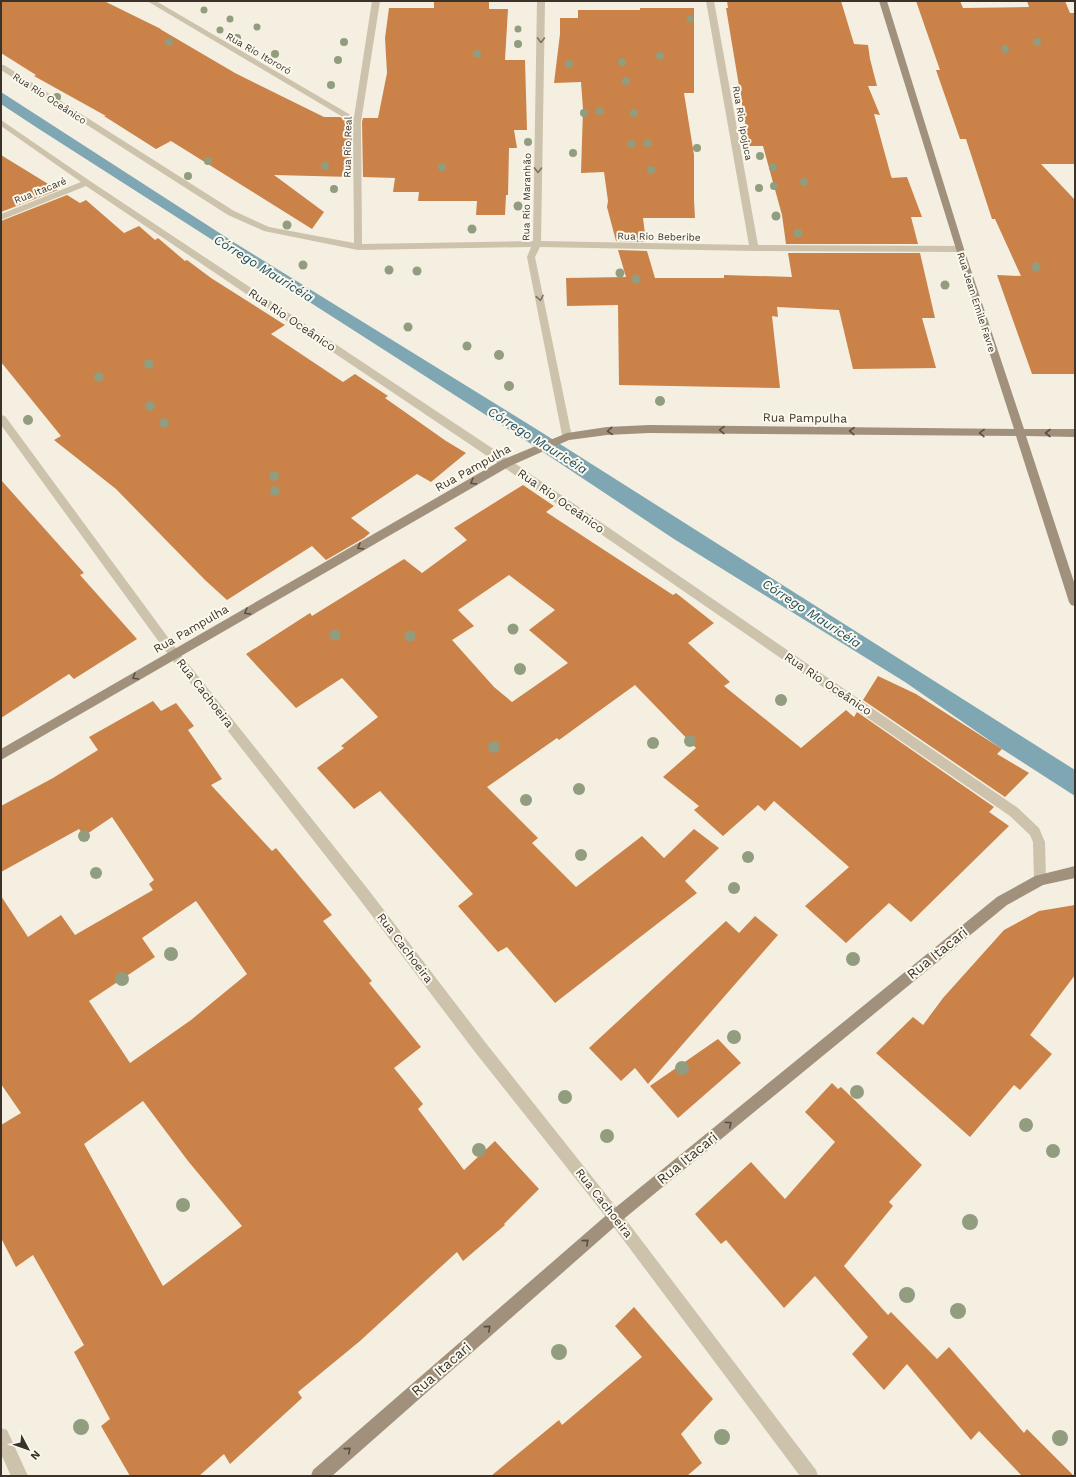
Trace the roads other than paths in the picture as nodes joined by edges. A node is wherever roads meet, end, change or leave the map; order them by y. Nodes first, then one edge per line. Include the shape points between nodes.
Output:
1 (151, 1) edge
2 (376, 1) edge
3 (541, 1) edge
4 (710, 1) edge
5 (884, 1) edge
6 (1, 67) edge
7 (1, 122) edge
8 (357, 122) junction
9 (88, 182) junction
10 (1, 217) edge
11 (537, 244) junction
12 (358, 247) junction
13 (754, 248) junction
14 (960, 249) junction
15 (1, 418) edge
16 (1021, 433) junction
17 (1075, 433) edge
18 (563, 438) junction
19 (506, 463) junction
20 (1075, 602) edge
21 (174, 654) junction
22 (1, 755) edge
23 (1075, 872) edge
24 (1040, 880) junction
25 (615, 1217) junction
26 (1, 1436) edge
27 (20, 1476) edge
28 (319, 1476) edge
29 (810, 1476) edge

1 - 8 street, Rua Rio Itororó
2 - 8 street, Rua Rio Real
3 -> 11 street, Rua Rio Maranhão
4 - 13 street, Rua Rio Ipojuca
5 - 14 main road, Rua Jean Emile Favre
6 - 12 street, Rua Rio Oceânico via 242,219 267,229
7 - 9 street, Rua Rio Oceânico
8 - 12 street, Rua Rio Real
9 - 10 street, Rua Itacaré
9 - 19 street, Rua Rio Oceânico
11 - 12 street, Rua Rio Beberibe
11 - 13 street, Rua Rio Beberibe
11 -> 18 street, Rua Rio Maranhão via 532,257
13 - 14 street, Rua Rio Beberibe
14 - 16 main road, Rua Jean Emile Favre
15 - 21 street, Rua Cachoeira
17 -> 16 main road, Rua Pampulha
16 -> 18 main road, Rua Pampulha via 649,429 607,431
16 - 20 main road, Rua Jean Emile Favre
18 - 19 main road, Rua Pampulha
19 -> 21 main road, Rua Pampulha
19 - 24 street, Rua Rio Oceânico via 1014,812 1035,832 1039,842
21 -> 22 main road, Rua Pampulha
21 - 25 street, Rua Cachoeira
23 - 24 main road, Rua Itacari
25 -> 24 main road, Rua Itacari via 1002,901
28 -> 25 main road, Rua Itacari
25 - 29 street, Rua Cachoeira
26 - 27 street

